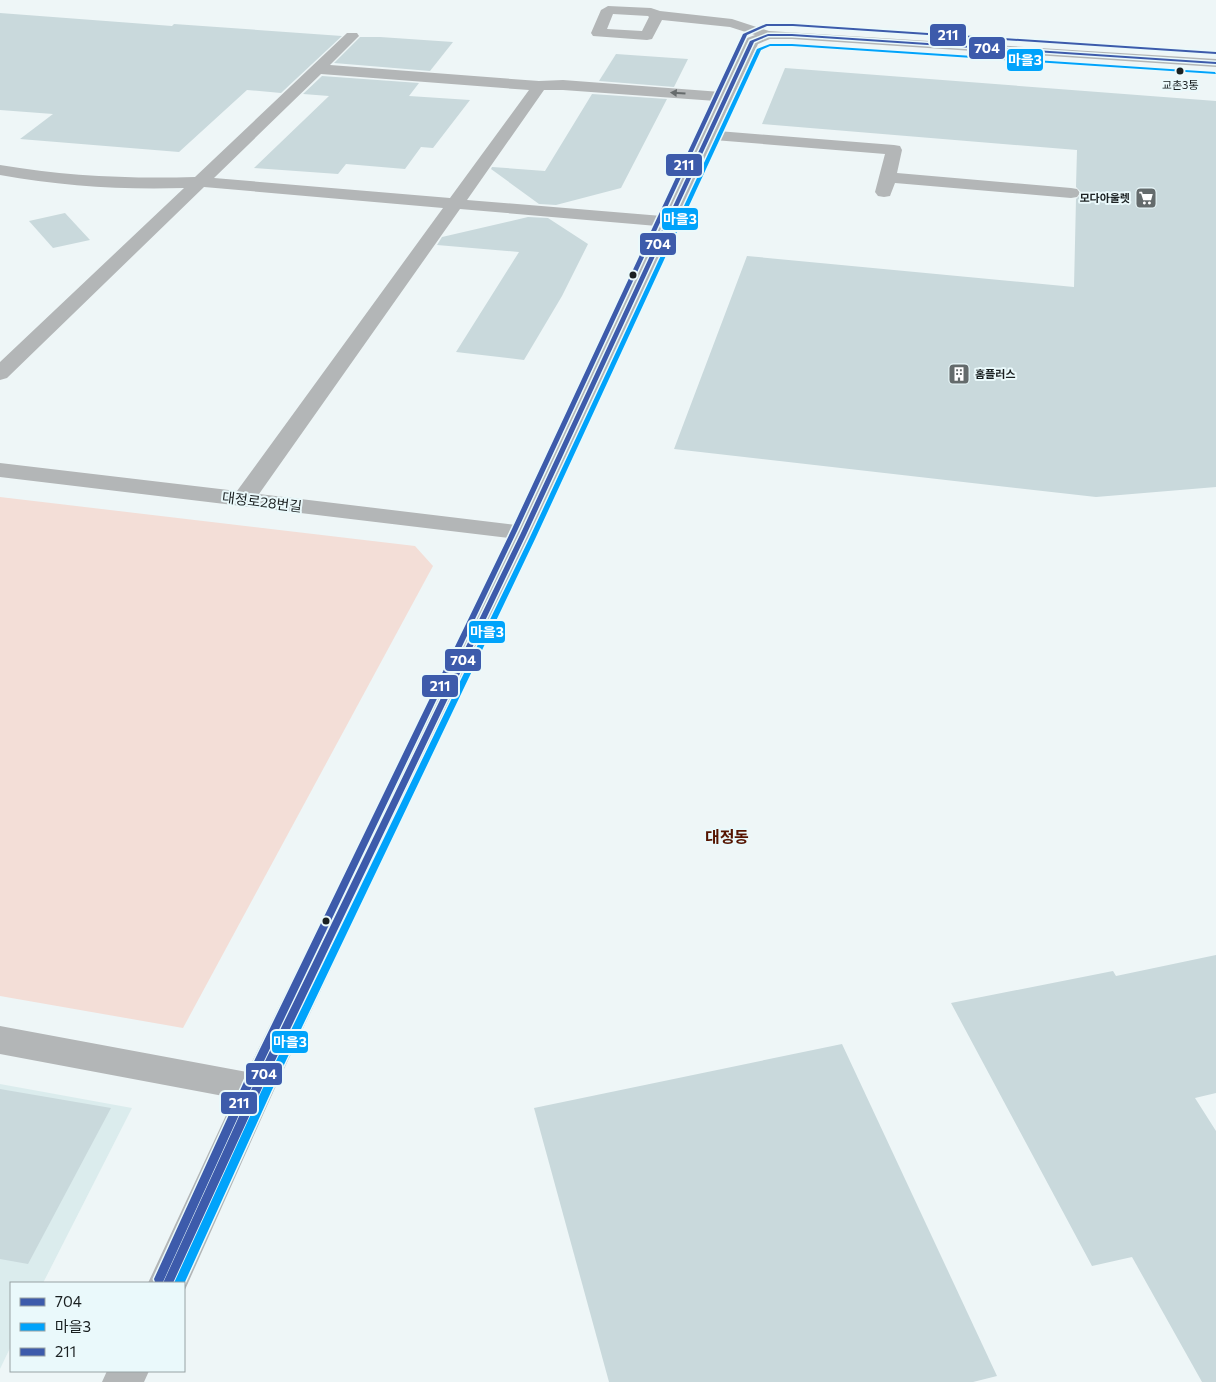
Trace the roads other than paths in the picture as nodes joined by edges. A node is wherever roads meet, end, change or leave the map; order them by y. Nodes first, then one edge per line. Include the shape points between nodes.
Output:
1 (658, 15) dead end
2 (780, 35) junction
3 (352, 36) dead end
4 (1216, 63) edge
5 (318, 69) junction
6 (539, 86) junction
7 (726, 97) junction
8 (710, 135) junction
9 (0, 170) edge
10 (200, 182) junction
11 (1071, 193) dead end
12 (455, 204) junction
13 (668, 222) junction
14 (0, 374) edge
15 (0, 470) edge
16 (244, 499) junction
17 (524, 533) junction
18 (0, 1040) edge
19 (257, 1088) junction
20 (168, 1282) edge

1 - 2 street via 732,23
2 - 4 street
2 - 7 street via 752,41
3 - 5 street
5 - 6 street
5 - 10 street
7 -> 6 street
6 - 12 street
7 - 8 street
8 - 11 street via 894,150 885,184
8 - 13 street
9 - 10 street via 136,184
10 - 12 street
10 - 14 street
12 - 13 street
12 - 16 street
13 - 17 street
15 - 16 street, 대정로28번길
16 - 17 street, 대정로28번길
17 - 19 street
18 - 19 street
19 - 20 street

